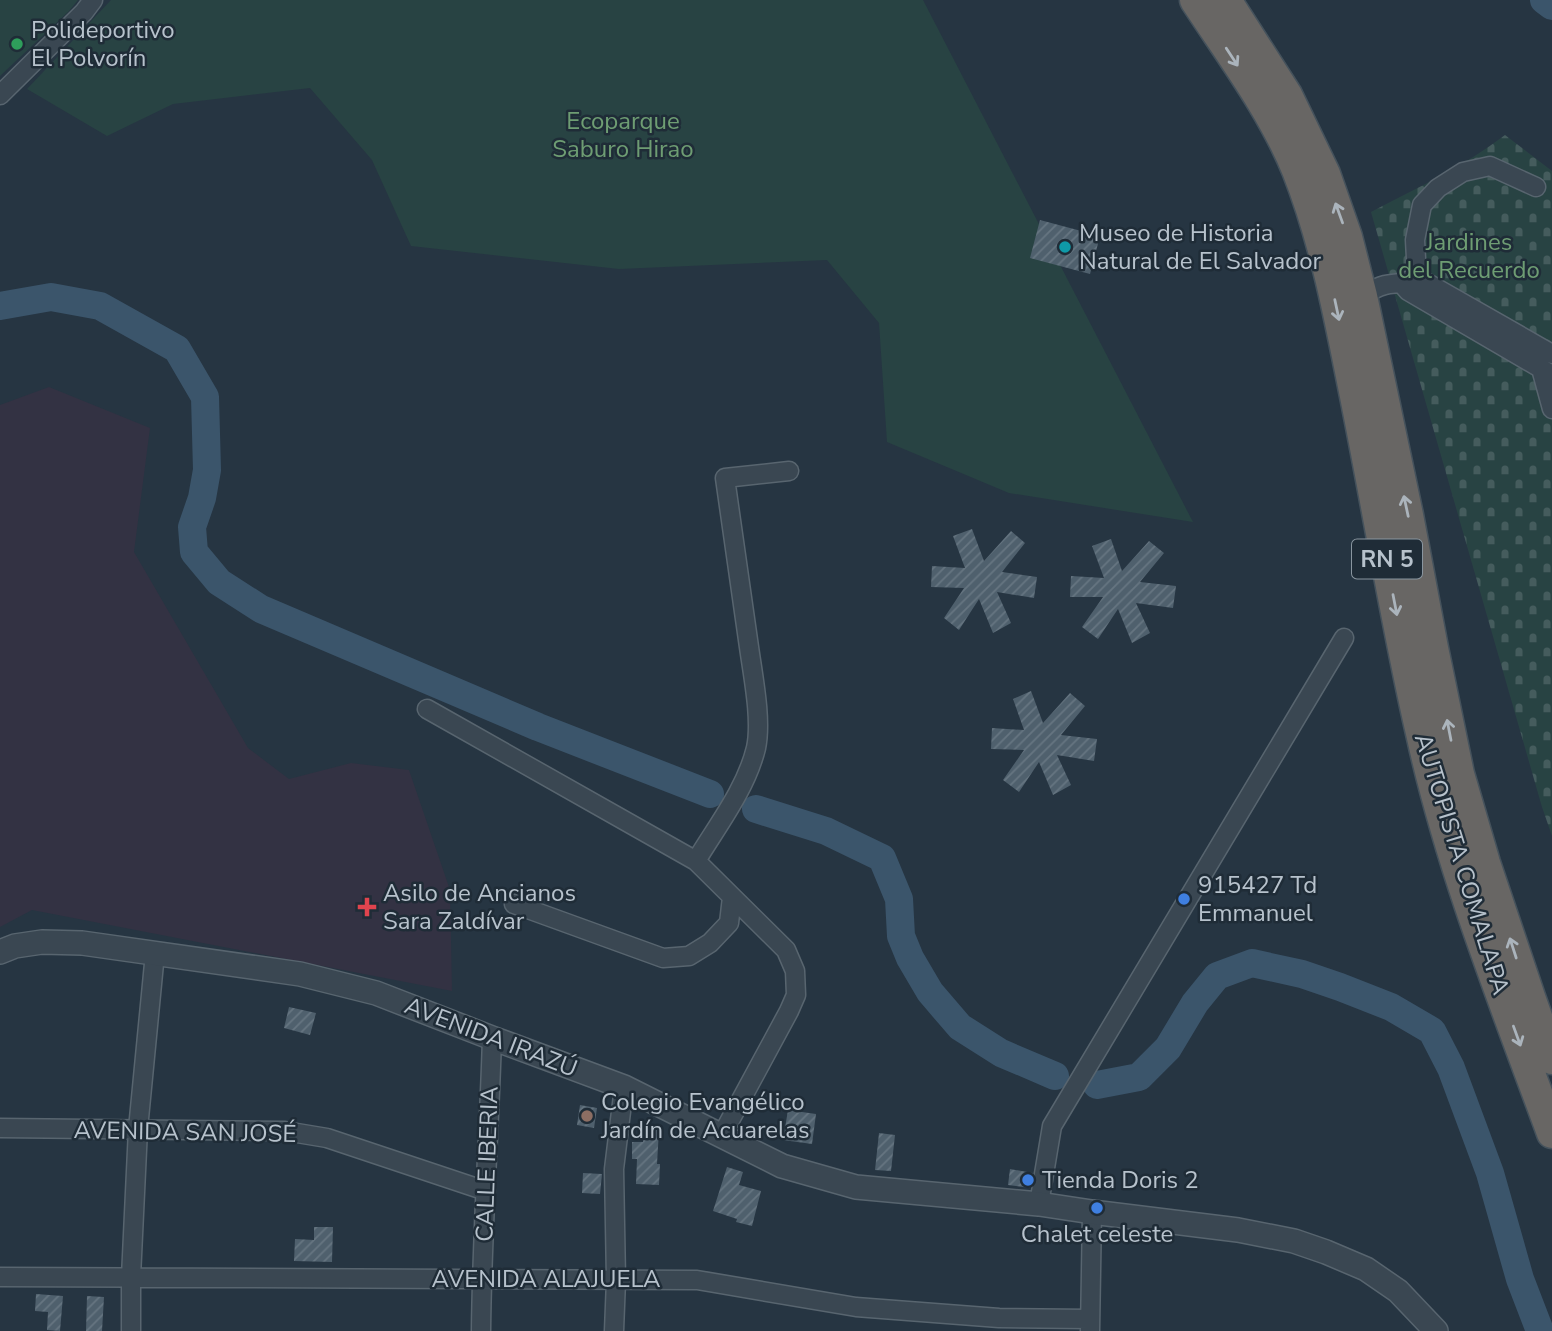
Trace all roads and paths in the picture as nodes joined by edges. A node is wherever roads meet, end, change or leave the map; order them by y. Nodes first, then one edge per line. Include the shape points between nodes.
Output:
1 (93, 0) edge
2 (1195, 0) edge
3 (1226, 0) edge
4 (0, 95) edge
5 (1536, 187) dead end
6 (1409, 281) junction
7 (1362, 296) junction
8 (1536, 345) junction
9 (1552, 354) edge
10 (1546, 372) edge
11 (1552, 409) edge
12 (789, 471) dead end
13 (1344, 638) dead end
14 (427, 709) dead end
15 (696, 861) junction
16 (732, 897) junction
17 (514, 904) dead end
18 (0, 953) edge
19 (155, 953) junction
20 (492, 1038) junction
21 (1552, 1059) edge
22 (624, 1087) junction
23 (0, 1128) edge
24 (138, 1129) junction
25 (1552, 1133) edge
26 (722, 1135) junction
27 (486, 1191) junction
28 (1039, 1203) junction
29 (1092, 1212) junction
30 (0, 1277) edge
31 (131, 1277) junction
32 (482, 1279) junction
33 (616, 1280) junction
34 (1090, 1325) edge
35 (131, 1331) edge
36 (481, 1331) edge
37 (614, 1331) edge
38 (1436, 1331) edge

1 - 4 street
2 -> 25 highway, AUTOPISTA COMALAPA / RN 5 via 1278,131 1325,251 1421,735 1456,862
7 -> 3 highway, AUTOPISTA COMALAPA / RN 5 via 1348,237 1325,174 1287,95
5 - 6 street via 1490,166 1463,172 1438,188 1422,205
6 - 7 street via 1388,284
6 - 8 street
6 - 10 street via 1408,291
21 -> 7 highway, AUTOPISTA COMALAPA / RN 5 via 1459,774
8 - 9 street
8 - 10 street
10 - 11 street
12 - 15 street via 725,478 758,725 747,773
13 - 28 street via 1052,1126
14 - 15 street
15 - 16 street
16 - 17 street via 729,923 710,943 690,956 663,958
16 - 26 street via 786,950 795,971 796,995
18 - 19 street, AVENIDA IRAZÚ via 42,942
19 - 20 street, AVENIDA IRAZÚ via 300,974 376,993
19 - 24 street
20 - 22 street, AVENIDA IRAZÚ
20 - 27 street, CALLE IBERIA
22 - 26 street, AVENIDA IRAZÚ
22 - 33 street via 614,1169
23 - 24 street, AVENIDA SAN JOSÉ
24 - 27 street, AVENIDA SAN JOSÉ via 285,1131 327,1138
24 - 31 street
26 - 28 street, AVENIDA IRAZÚ via 782,1166 856,1187
27 - 32 street, CALLE IBERIA
28 - 29 street, AVENIDA IRAZÚ
29 - 34 street
29 - 38 street, AVENIDA IRAZÚ via 1238,1230 1326,1252 1366,1269 1398,1291
30 - 31 street, AVENIDA ALAJUELA
31 - 32 street, AVENIDA ALAJUELA
31 - 35 street
32 - 33 street, AVENIDA ALAJUELA
32 - 36 street, CALLE IBERIA
33 - 34 street, AVENIDA ALAJUELA via 697,1280 856,1307
33 - 37 street

